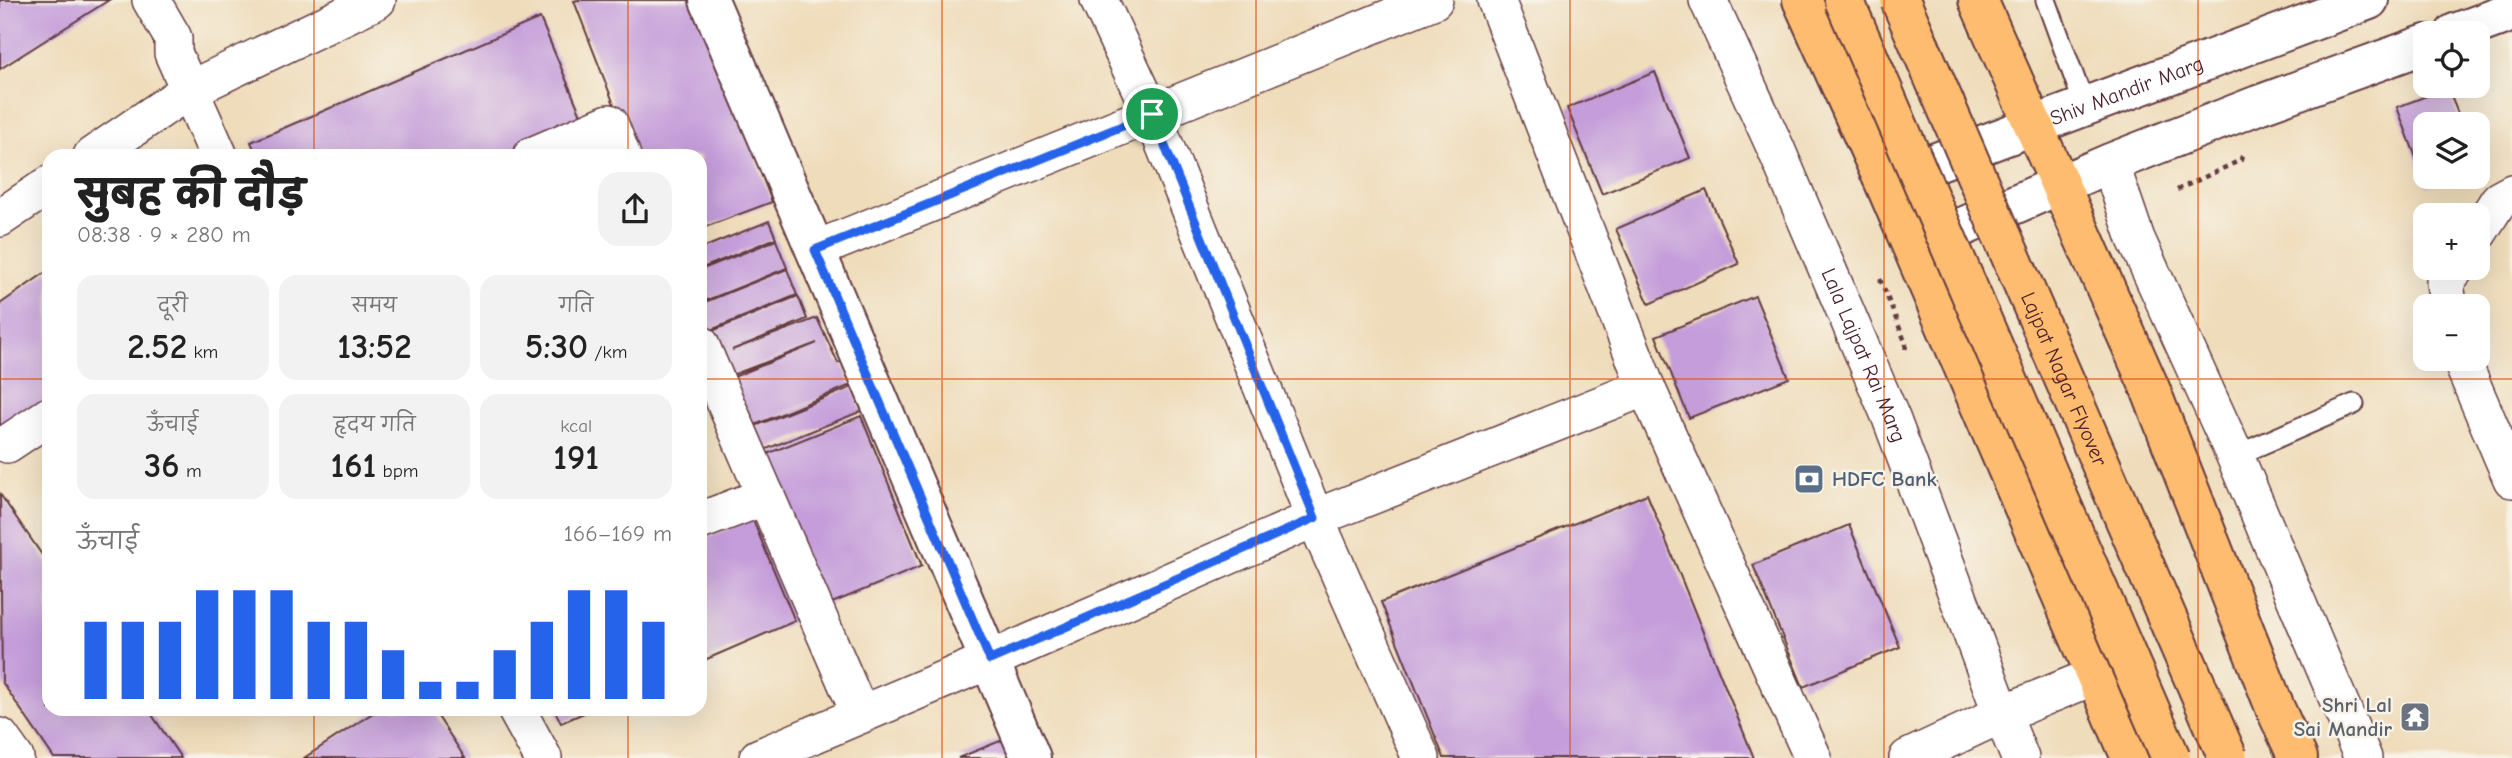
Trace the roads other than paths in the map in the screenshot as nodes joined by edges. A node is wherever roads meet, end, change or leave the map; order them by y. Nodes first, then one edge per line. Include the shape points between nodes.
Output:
1 (134, 0) edge
2 (151, 0) edge
3 (377, 0) edge
4 (709, 0) edge
5 (1099, 0) edge
6 (1434, 0) edge
7 (1496, 0) edge
8 (1708, 0) edge
9 (1801, 0) edge
10 (1844, 0) edge
11 (1900, 0) edge
12 (1978, 0) edge
13 (2046, 0) edge
14 (2369, 0) edge
15 (2512, 12) edge
16 (2488, 21) edge
17 (2413, 49) edge
18 (173, 52) junction
19 (189, 90) junction
20 (2085, 107) junction
21 (1152, 114) junction
22 (2033, 126) junction
23 (102, 149) edge
24 (216, 149) edge
25 (548, 149) edge
26 (619, 149) edge
27 (2110, 163) junction
28 (1884, 182) junction
29 (2059, 185) junction
30 (42, 190) edge
31 (2512, 193) edge
32 (2490, 214) edge
33 (0, 218) edge
34 (1912, 249) junction
35 (815, 250) junction
36 (707, 360) edge
37 (2466, 371) edge
38 (2197, 373) junction
39 (2149, 386) junction
40 (1646, 387) junction
41 (2354, 404) dead end
42 (42, 421) edge
43 (6, 444) dead end
44 (2235, 456) junction
45 (2512, 479) edge
46 (766, 496) junction
47 (707, 518) edge
48 (1315, 518) junction
49 (990, 660) junction
50 (2097, 675) junction
51 (860, 714) junction
52 (2002, 714) junction
53 (520, 716) edge
54 (0, 737) edge
55 (15, 758) edge
56 (543, 758) edge
57 (758, 758) edge
58 (1031, 758) edge
59 (1421, 758) edge
60 (1813, 758) edge
61 (1908, 758) edge
62 (2021, 758) edge
63 (2131, 758) edge
64 (2171, 758) edge
65 (2228, 758) edge
66 (2298, 758) edge
67 (2363, 758) edge

1 - 18 street via 160,43
2 - 18 street via 173,38
3 - 19 street
4 - 35 street
5 - 21 street
6 - 21 street
7 - 40 street
8 - 52 street, Lala Lajpat Rai Marg via 1891,418
9 - 28 main road
10 - 64 main road, bridge
11 - 65 main road, Lajpat Nagar Flyover, bridge
12 - 22 main road
13 - 20 lane
14 - 20 street, Shiv Mandir Marg
15 - 16 street
17 - 27 street
18 - 19 street
19 - 23 street
19 - 24 street
20 - 22 street, Shiv Mandir Marg
21 - 35 street
21 - 48 street
22 - 28 street, Shiv Mandir Marg
22 - 29 main road
25 - 26 street via 609,123
27 - 29 street
27 - 38 street via 2136,239
28 - 34 main road
29 - 34 street
29 - 39 main road
30 - 33 street
31 - 32 street via 2499,200
34 - 50 main road
35 - 49 street
36 - 46 street
37 - 45 street
38 - 39 street
38 - 44 street
39 - 66 main road
40 - 48 street
40 - 60 street
41 - 44 lane
42 - 43 street
44 - 67 street
46 - 47 street
46 - 51 street
48 - 49 street
48 - 59 street
49 - 51 street
49 - 58 street
50 - 52 street
50 - 63 main road
51 - 57 street
52 - 61 street
52 - 62 street, Lala Lajpat Rai Marg
53 - 56 street
54 - 55 street

